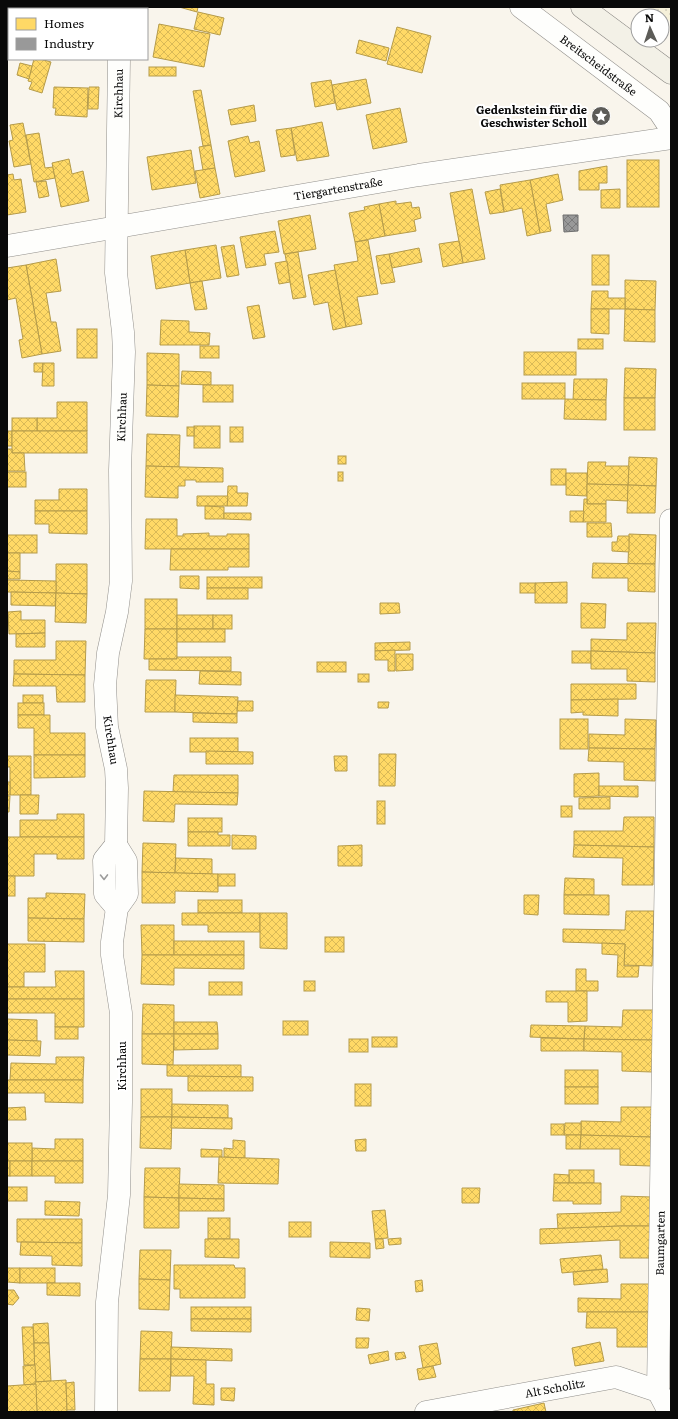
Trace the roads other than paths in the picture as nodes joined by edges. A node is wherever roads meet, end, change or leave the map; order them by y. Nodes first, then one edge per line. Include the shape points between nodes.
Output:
1 (521, 7) edge
2 (582, 7) edge
3 (119, 60) edge
4 (671, 73) edge
5 (671, 129) edge
6 (671, 138) edge
7 (116, 226) junction
8 (7, 246) edge
9 (671, 520) edge
10 (658, 1391) junction
11 (106, 1412) edge
12 (426, 1412) edge
13 (669, 1412) edge

1 - 5 street, Breitscheidstraße via 659,111
2 - 4 street
3 - 7 street, Kirchhau
6 - 7 street, Tiergartenstraße via 419,175
7 - 8 street, Tiergartenstraße
7 - 11 street, Kirchhau via 116,273 124,352 120,581 118,612 108,653 105,685 107,727 116,769 116,845 126,861 127,894 117,908 112,942 121,1013 121,1102 119,1195 107,1302
9 - 10 street, Baumgarten
10 - 12 street, Alt Scholitz via 616,1377
10 - 13 street

